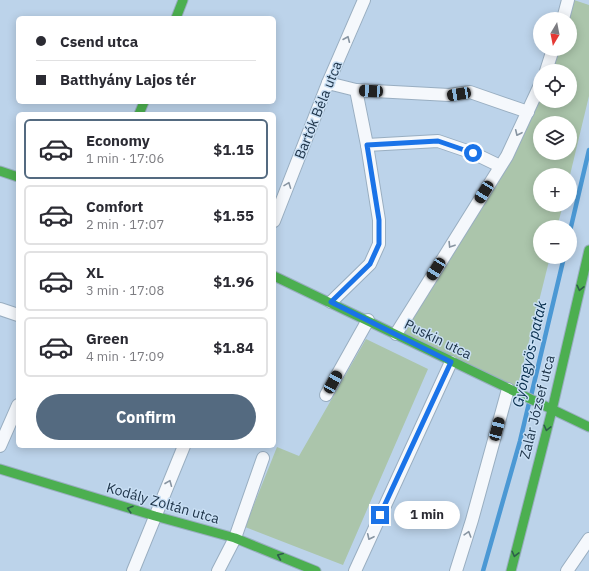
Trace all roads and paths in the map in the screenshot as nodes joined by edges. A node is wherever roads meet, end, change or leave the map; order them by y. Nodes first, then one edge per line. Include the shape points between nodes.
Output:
1 (183, 0) edge
2 (364, 0) edge
3 (568, 0) edge
4 (564, 12) edge
5 (177, 16) edge
6 (328, 84) junction
7 (356, 90) junction
8 (533, 101) edge
9 (528, 112) junction
10 (367, 145) junction
11 (500, 166) junction
12 (0, 171) edge
13 (16, 176) edge
14 (276, 216) edge
15 (589, 250) edge
16 (276, 277) edge
17 (331, 302) junction
18 (0, 309) edge
19 (16, 314) edge
20 (368, 320) junction
21 (396, 334) junction
22 (451, 362) junction
23 (510, 390) junction
24 (326, 394) dead end
25 (549, 408) junction
26 (16, 410) edge
27 (589, 427) edge
28 (0, 446) edge
29 (183, 448) edge
30 (263, 458) dead end
31 (0, 469) edge
32 (155, 516) junction
33 (235, 538) junction
34 (589, 539) edge
35 (133, 571) edge
36 (218, 571) edge
37 (316, 571) edge
38 (355, 571) edge
39 (456, 571) edge
40 (511, 571) edge
41 (567, 571) edge

1 - 5 street
6 -> 2 street, Bartók Béla utca
3 - 4 street
6 - 7 street
14 -> 6 street, Bartók Béla utca
7 - 9 street via 449,95 470,92
7 - 10 street
8 - 9 street
9 -> 11 street
10 - 11 street via 438,141
10 - 17 street via 379,220 379,244 370,264
11 -> 21 street
12 - 13 street
15 -> 25 street, Zalár József utca
16 - 17 street, Puskin utca
17 - 20 street, Puskin utca
18 - 19 street
20 - 21 street, Puskin utca
20 - 24 street
21 - 22 street, Puskin utca
22 - 23 street, Puskin utca
22 -> 38 street
23 - 25 street, Puskin utca
39 -> 23 street
25 - 27 street, Puskin utca
25 -> 40 street, Zalár József utca
26 - 28 street
32 -> 29 street
30 - 33 street
32 -> 31 street, Kodály Zoltán utca
32 - 33 street, Kodály Zoltán utca
32 - 35 street
33 - 36 street
37 -> 33 street, Kodály Zoltán utca
34 - 41 street

